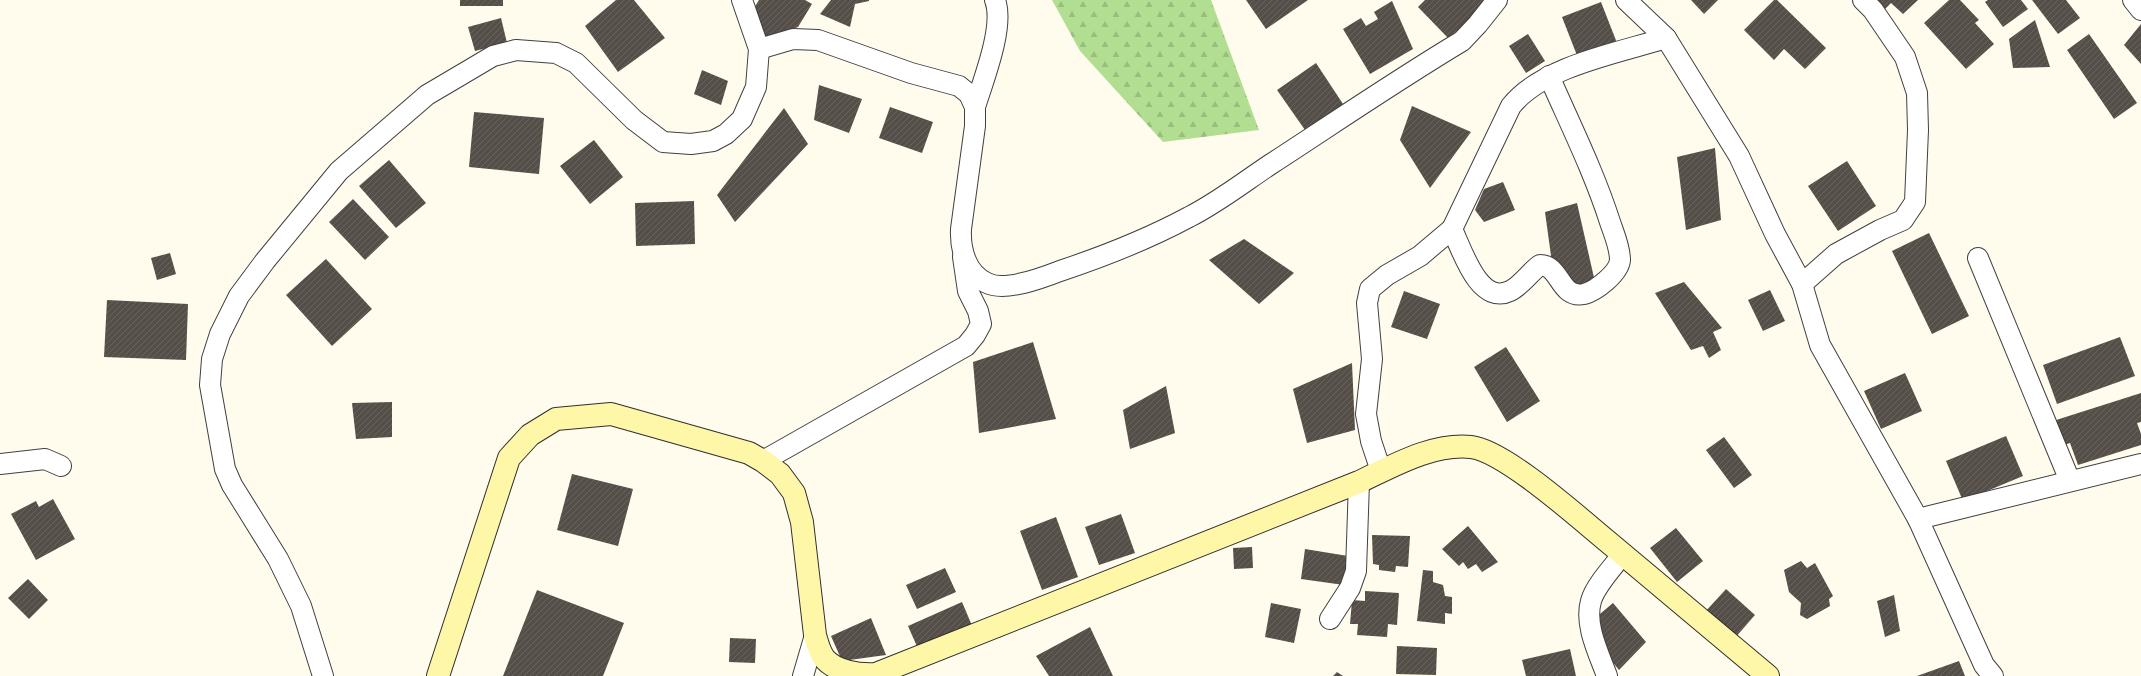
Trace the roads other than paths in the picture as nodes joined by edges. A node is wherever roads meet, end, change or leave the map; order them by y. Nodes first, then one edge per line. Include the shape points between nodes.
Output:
1 (742, 0) edge
2 (995, 0) edge
3 (1497, 0) edge
4 (1626, 0) edge
5 (1863, 0) edge
6 (2133, 0) edge
7 (2141, 10) edge
8 (1666, 38) junction
9 (759, 49) junction
10 (1549, 76) junction
11 (975, 107) junction
12 (1452, 229) junction
13 (963, 256) junction
14 (1978, 258) dead end
15 (1802, 284) junction
16 (763, 461) junction
17 (0, 464) edge
18 (2141, 464) edge
19 (61, 466) dead end
20 (1381, 472) junction
21 (2070, 481) junction
22 (1359, 482) junction
23 (1918, 519) junction
24 (1622, 554) junction
25 (1330, 619) dead end
26 (815, 635) junction
27 (323, 676) edge
28 (438, 676) edge
29 (803, 676) edge
30 (1607, 676) edge
31 (1768, 676) edge
32 (1993, 676) edge

1 - 9 street
2 - 11 street via 997,16 993,50
3 - 13 street via 1462,40 1184,220 1132,245 1026,282 1003,285 987,283 975,273
4 - 8 street
5 - 15 street via 1873,10 1905,57 1917,93 1915,202 1903,220 1836,254
6 - 7 street
8 - 10 street
8 - 15 street via 1738,156
9 - 11 street via 793,39 818,40 911,73 959,86 969,94
9 - 27 street via 756,87 742,119 714,141 691,144 663,142 634,120 576,63 556,53 516,50 493,56 427,95 339,171 239,296 220,334 212,359 210,385 224,463 232,485 278,560 301,606
10 - 12 street via 1530,87 1511,106
10 - 12 street via 1604,203 1619,248 1618,268 1600,285 1584,294 1572,294 1564,288 1551,268 1540,264 1511,291 1493,293 1480,285
11 - 13 street via 970,171 961,229 960,246
12 - 20 street via 1426,252 1387,275 1370,289 1367,303 1372,359 1366,414
13 - 16 street via 968,291 981,324 976,335 966,346
14 - 21 street
15 - 23 street via 1820,345
16 - 26 street via 780,474 794,493 802,522
16 - 28 street via 727,447 611,414 556,419 530,435 509,458
17 - 19 street via 44,459
18 - 21 street
20 - 22 street
20 - 24 street via 1428,452 1455,447 1472,447 1485,451 1501,459 1553,496
21 - 23 street
22 - 25 street via 1356,570 1350,588
22 - 26 street via 876,674 860,674 839,668 825,659
23 - 32 street via 1984,665
24 - 30 street via 1591,599 1589,612 1594,640
24 - 31 street
26 - 29 street

